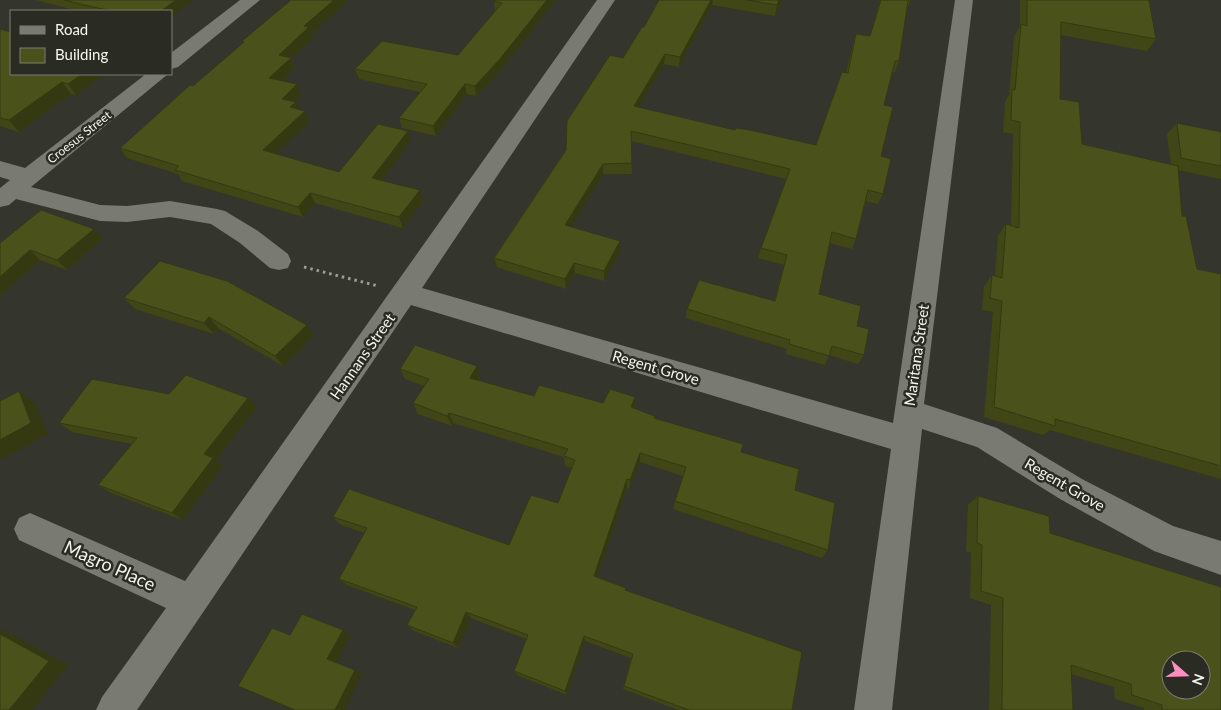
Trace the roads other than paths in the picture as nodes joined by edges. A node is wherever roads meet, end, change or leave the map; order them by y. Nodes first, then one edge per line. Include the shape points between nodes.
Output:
1 (251, 0) edge
2 (606, 0) edge
3 (964, 0) edge
4 (172, 63) edge
5 (157, 75) edge
6 (0, 169) edge
7 (13, 189) edge
8 (279, 261) road end
9 (405, 293) junction
10 (908, 426) junction
11 (30, 529) dead end
12 (1221, 558) edge
13 (190, 601) junction
14 (115, 710) edge
15 (872, 710) edge

1 - 4 street
2 - 9 street, Hannans Street
3 - 10 street, Maritana Street
5 - 7 street, Croesus Street
6 - 7 street
7 - 8 street via 100,213 127,214 170,209 217,217
9 - 10 street, Regent Grove
9 - 13 street, Hannans Street
10 - 12 street, Regent Grove via 986,437 1071,489 1166,540
10 - 15 street, Maritana Street
11 - 13 street, Magro Place
13 - 14 street, Hannans Street

